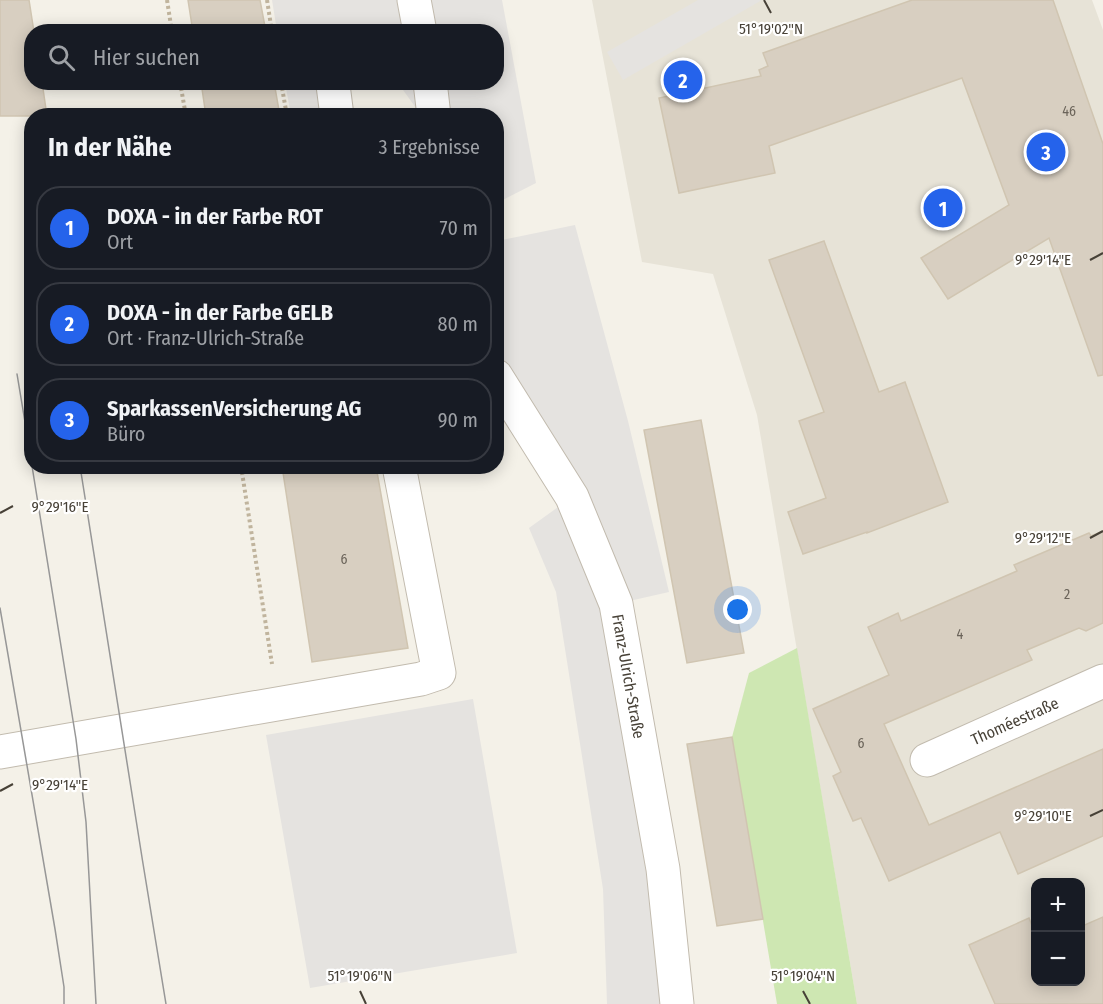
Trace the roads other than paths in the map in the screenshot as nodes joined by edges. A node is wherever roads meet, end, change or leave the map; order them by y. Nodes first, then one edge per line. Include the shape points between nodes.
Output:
1 (414, 0) edge
2 (418, 24) edge
3 (504, 389) edge
4 (401, 474) edge
5 (1103, 681) edge
6 (0, 752) edge
7 (927, 760) dead end
8 (676, 1004) edge

1 - 2 street
3 - 8 street, Franz-Ulrich-Straße via 572,497 616,604 663,869
4 - 6 street via 439,673
5 - 7 street, Thoméestraße

